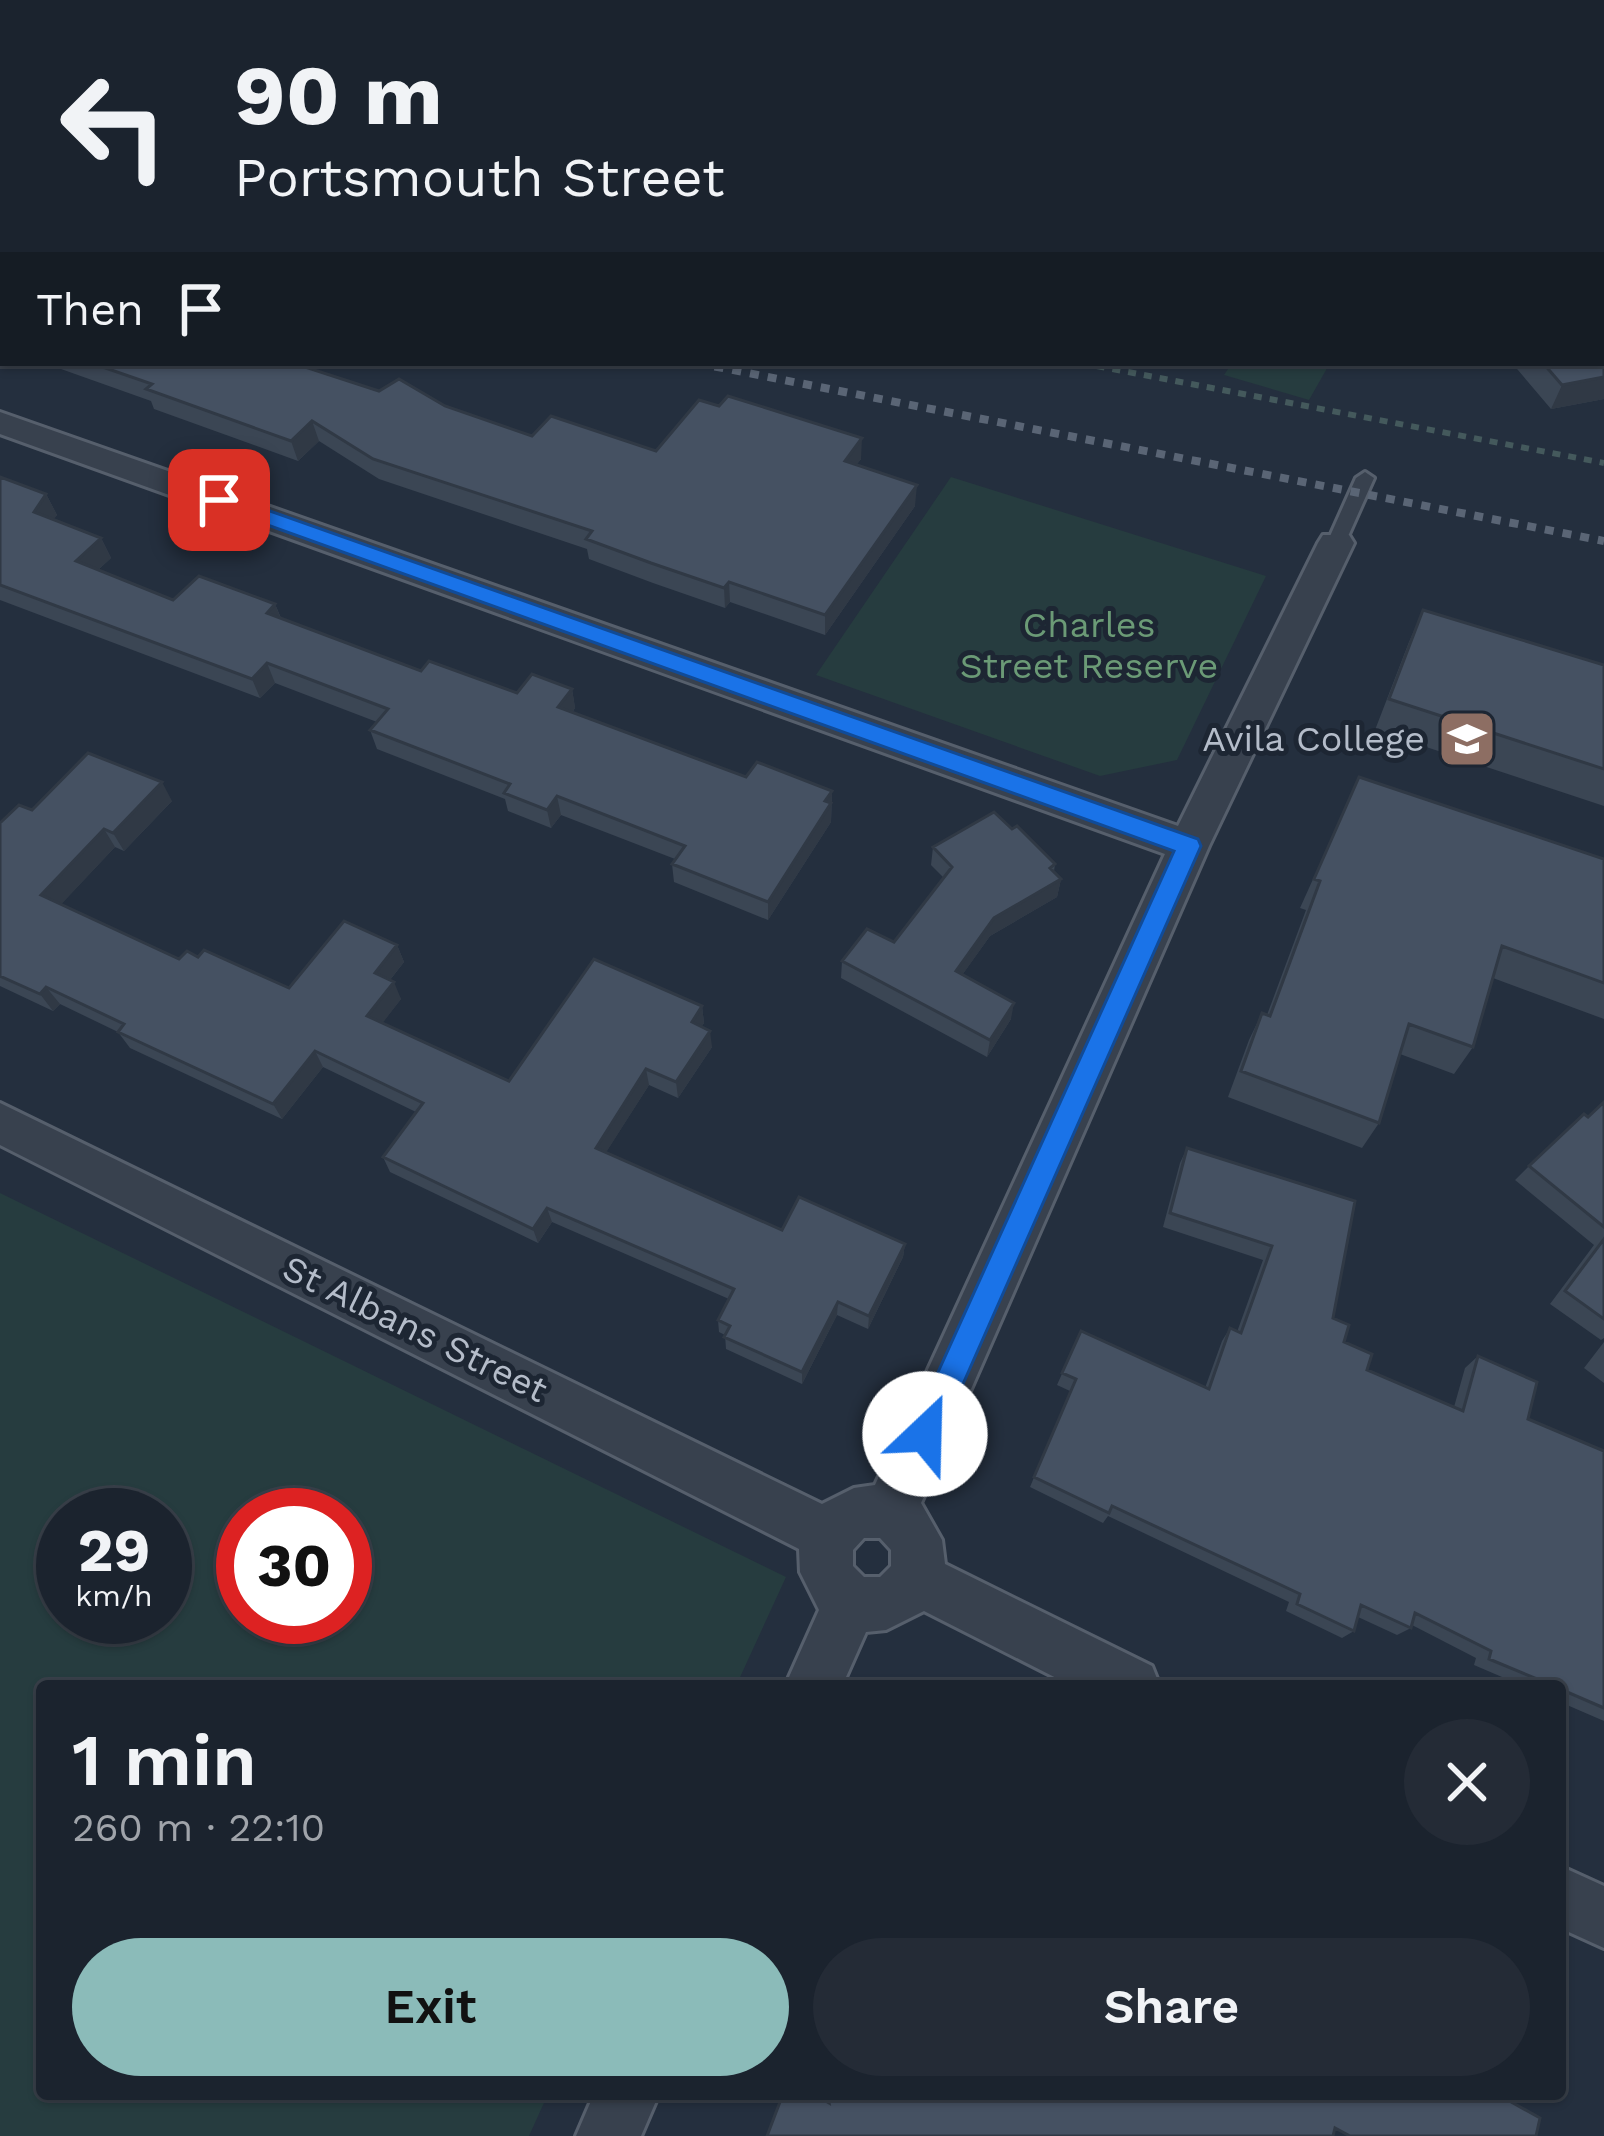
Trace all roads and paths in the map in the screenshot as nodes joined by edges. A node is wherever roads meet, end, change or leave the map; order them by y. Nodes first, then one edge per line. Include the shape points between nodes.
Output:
1 (1097, 366) edge
2 (0, 422) edge
3 (1604, 463) edge
4 (1365, 478) dead end
5 (1336, 542) joint
6 (1189, 846) junction
7 (0, 1123) edge
8 (889, 1514) junction
9 (829, 1537) junction
10 (915, 1578) junction
11 (852, 1601) junction
12 (816, 1680) edge
13 (1120, 1680) edge
14 (1566, 1899) edge
15 (1604, 1918) edge
16 (624, 2100) edge
17 (608, 2136) edge

1 - 3 path
2 - 6 street
4 - 5 lane
5 - 6 street
6 - 8 street
7 - 9 street, St Albans Street
8 - 9 street via 851,1514
8 - 10 street via 913,1536
9 - 11 street via 829,1576
10 - 11 street via 892,1602
10 - 13 street
11 - 12 street
14 - 15 street
16 - 17 street

